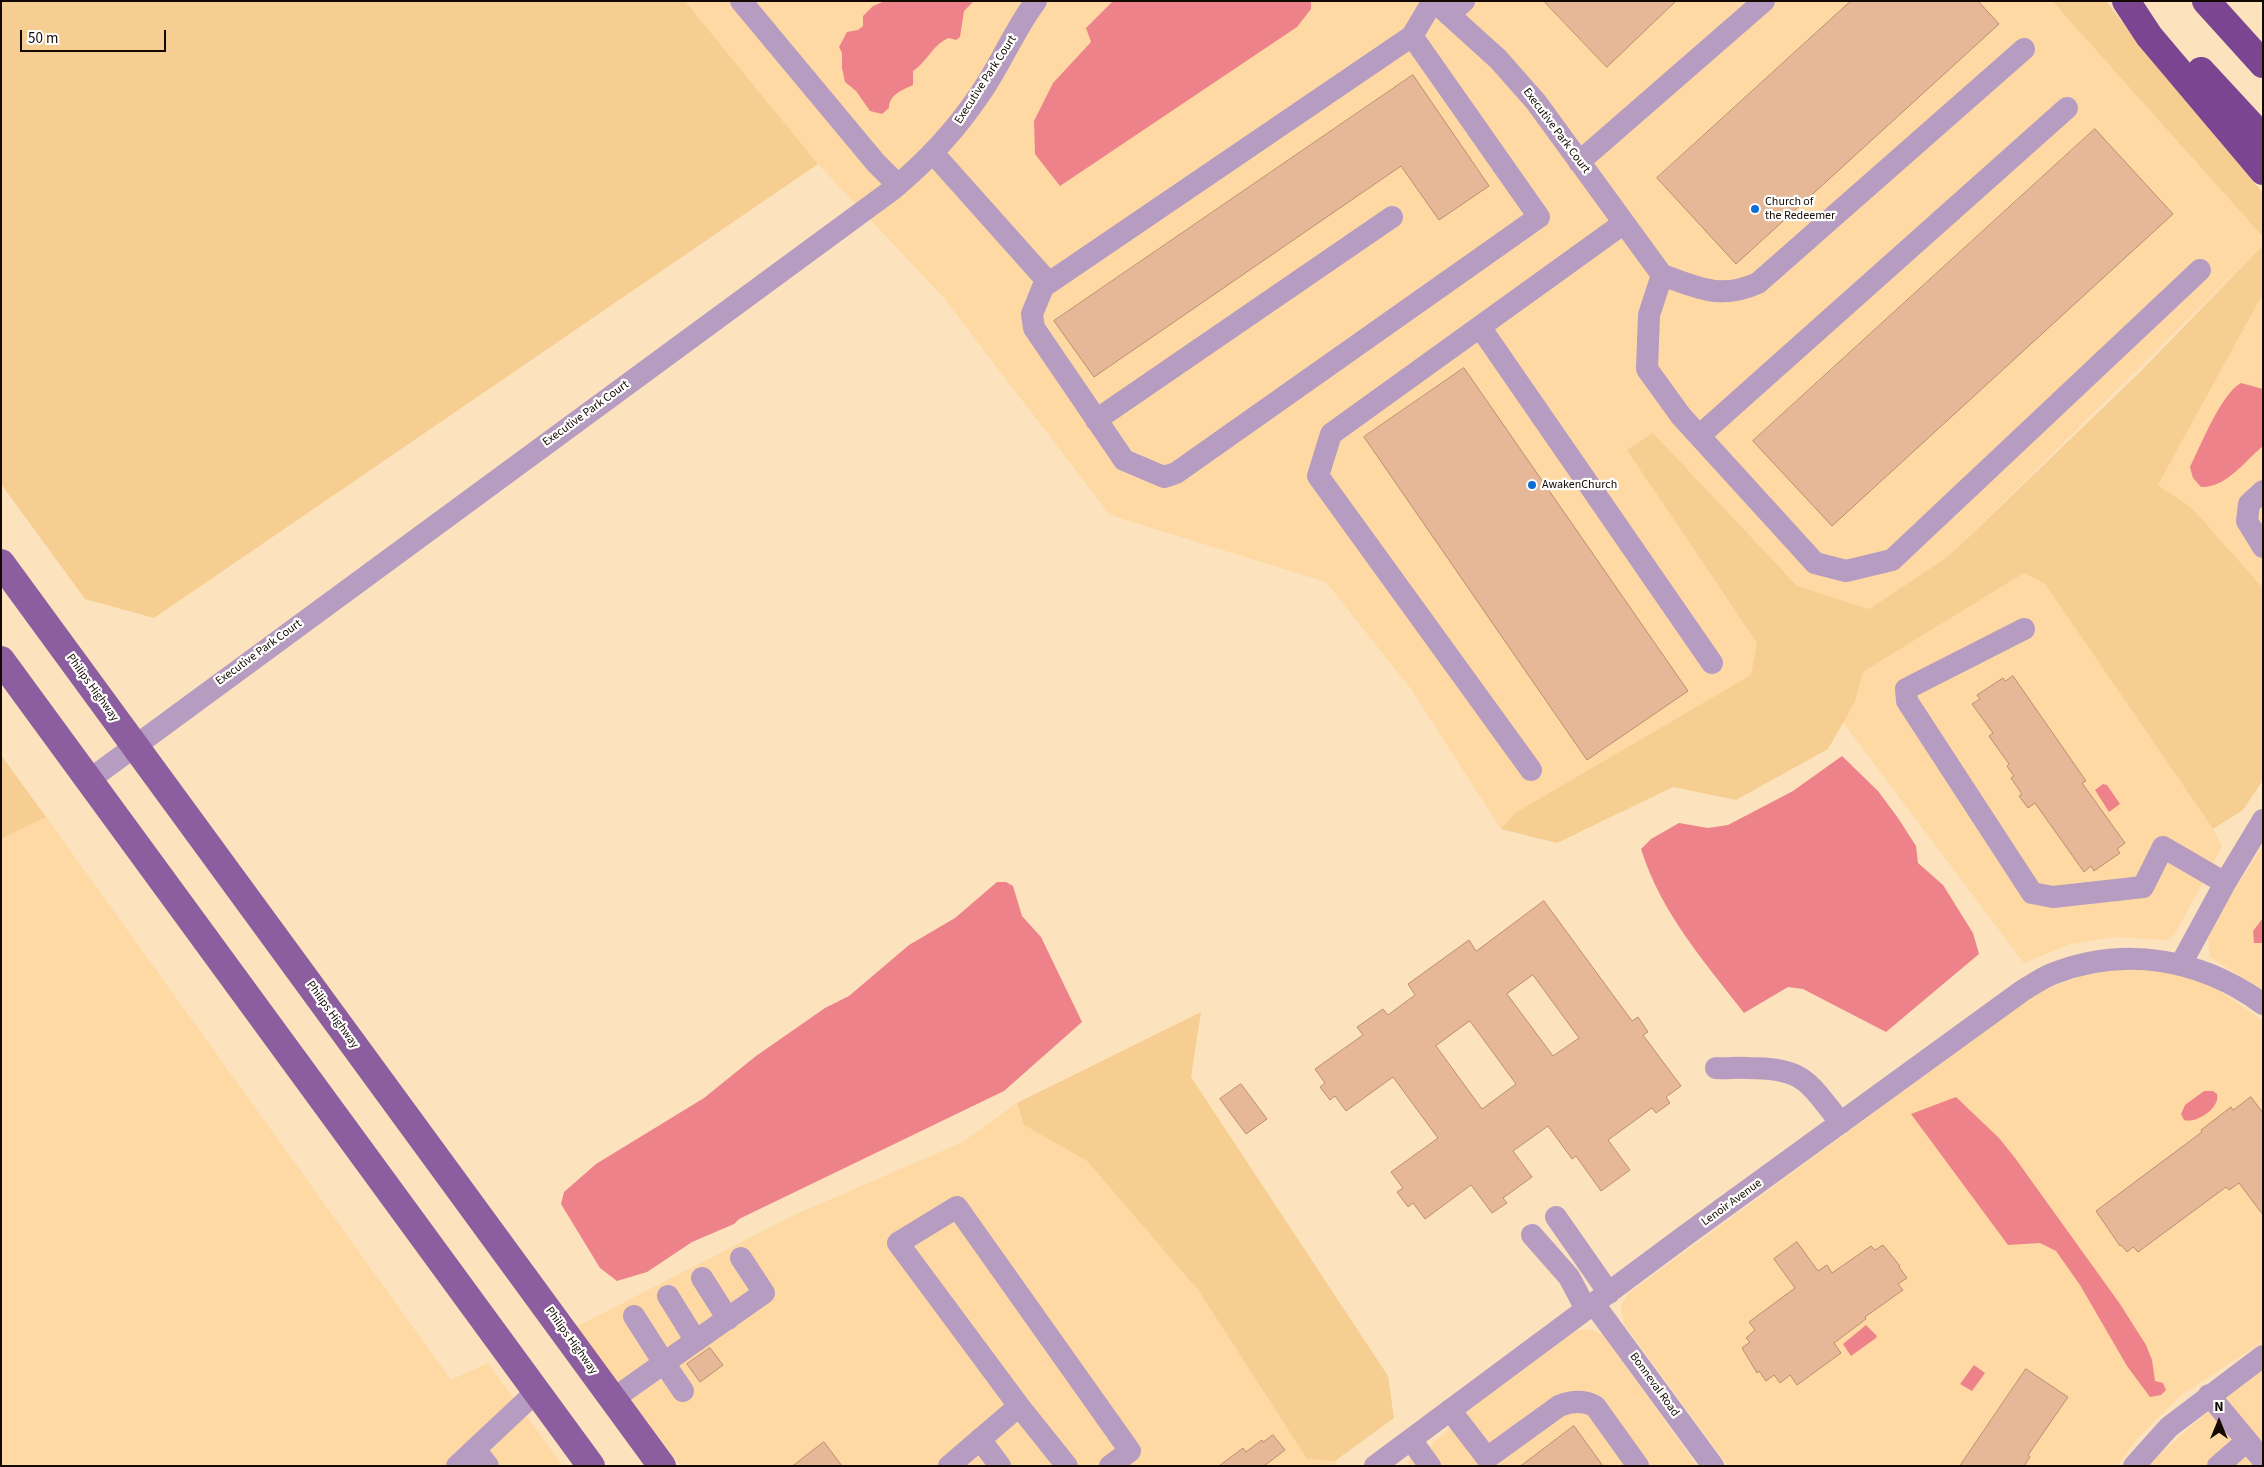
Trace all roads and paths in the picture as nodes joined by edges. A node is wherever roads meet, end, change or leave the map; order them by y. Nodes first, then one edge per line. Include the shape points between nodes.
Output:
1 (742, 1) edge
2 (1036, 1) edge
3 (1764, 1) edge
4 (2126, 1) edge
5 (2138, 1) edge
6 (2206, 1) edge
7 (1445, 5) edge
8 (1412, 36) junction
9 (2024, 49) dead end
10 (2263, 64) edge
11 (2067, 108) dead end
12 (2263, 138) edge
13 (933, 152) junction
14 (1579, 162) junction
15 (2263, 171) edge
16 (898, 185) junction
17 (1392, 217) dead end
18 (1624, 223) junction
19 (2200, 270) dead end
20 (1662, 275) junction
21 (1049, 283) junction
22 (1480, 327) junction
23 (1096, 420) junction
24 (1699, 436) junction
25 (2263, 490) edge
26 (2263, 547) edge
27 (1, 563) edge
28 (2024, 629) dead end
29 (1, 660) edge
30 (1712, 663) dead end
31 (134, 745) junction
32 (1531, 770) dead end
33 (89, 780) junction
34 (2263, 820) edge
35 (2225, 882) junction
36 (2181, 964) junction
37 (2263, 1004) edge
38 (1716, 1068) dead end
39 (1841, 1123) junction
40 (1556, 1217) dead end
41 (1532, 1235) dead end
42 (742, 1258) dead end
43 (702, 1278) dead end
44 (668, 1296) dead end
45 (1597, 1302) junction
46 (634, 1316) dead end
47 (728, 1319) junction
48 (696, 1341) junction
49 (2263, 1356) edge
50 (664, 1364) junction
51 (536, 1391) junction
52 (683, 1391) dead end
53 (2210, 1395) junction
54 (613, 1399) junction
55 (1019, 1406) junction
56 (1450, 1410) junction
57 (980, 1439) junction
58 (1411, 1440) junction
59 (2247, 1440) junction
60 (481, 1458) edge
61 (2263, 1460) edge
62 (457, 1466) edge
63 (591, 1466) edge
64 (662, 1466) edge
65 (949, 1466) edge
66 (1000, 1466) edge
67 (1067, 1466) edge
68 (1110, 1466) edge
69 (1375, 1466) edge
70 (1430, 1466) edge
71 (1638, 1466) edge
72 (1713, 1466) edge
73 (2134, 1466) edge
74 (2218, 1466) edge

1 - 16 street via 876,163
2 - 13 street, Executive Park Court via 980,94 956,128
3 - 14 street
4 - 15 highway via 2149,36
5 - 12 highway
6 - 10 highway
7 - 8 street
7 - 14 street, Executive Park Court via 1536,102
8 - 21 street
8 - 23 street via 1540,217 1176,472 1164,477 1124,460
9 - 20 street via 1758,283 1741,291 1711,292
11 - 24 street
13 - 16 street, Executive Park Court
13 - 21 street
14 - 18 street, Executive Park Court
16 - 31 street, Executive Park Court
17 - 23 street
18 - 20 street, Executive Park Court
18 - 22 street
19 - 24 street via 1892,560 1846,571 1815,562
20 - 24 street via 1649,316 1647,369
21 - 23 street via 1043,287 1032,314 1034,328
22 - 30 street
22 - 32 street via 1331,434 1318,476
25 - 26 street via 2249,504 2247,521
27 - 31 main road, Philips Highway
28 - 35 street via 1906,689 1907,700 2032,893 2053,897 2143,887 2162,847
29 - 33 main road
31 - 33 street, Executive Park Court
31 - 54 main road, Philips Highway
33 - 51 main road
34 - 35 street
35 - 36 street
36 - 37 street, Lenoir Avenue via 2227,980
36 - 39 street, Lenoir Avenue via 2155,959 2099,961 2050,975 2022,991
38 - 39 street via 1780,1069 1799,1075
39 - 45 street, Lenoir Avenue
40 - 45 street
41 - 45 street via 1569,1277
42 - 47 street via 764,1292
43 - 47 street
44 - 48 street
45 - 56 street, Lenoir Avenue
45 - 72 street, Bonneval Road
46 - 50 street
47 - 48 street
48 - 50 street
49 - 53 street
50 - 52 street
50 - 54 street
51 - 60 street
51 - 63 main road
53 - 59 street
53 - 73 street via 2169,1427
54 - 64 main road, Philips Highway
55 - 57 street
55 - 67 street
55 - 68 street via 898,1243 957,1207 1130,1451
56 - 58 street, Lenoir Avenue
56 - 71 street via 1487,1458 1559,1406 1573,1402 1589,1403 1595,1406
57 - 65 street
57 - 66 street
58 - 69 street, Lenoir Avenue
58 - 70 street
59 - 61 street
59 - 74 street
60 - 62 street

